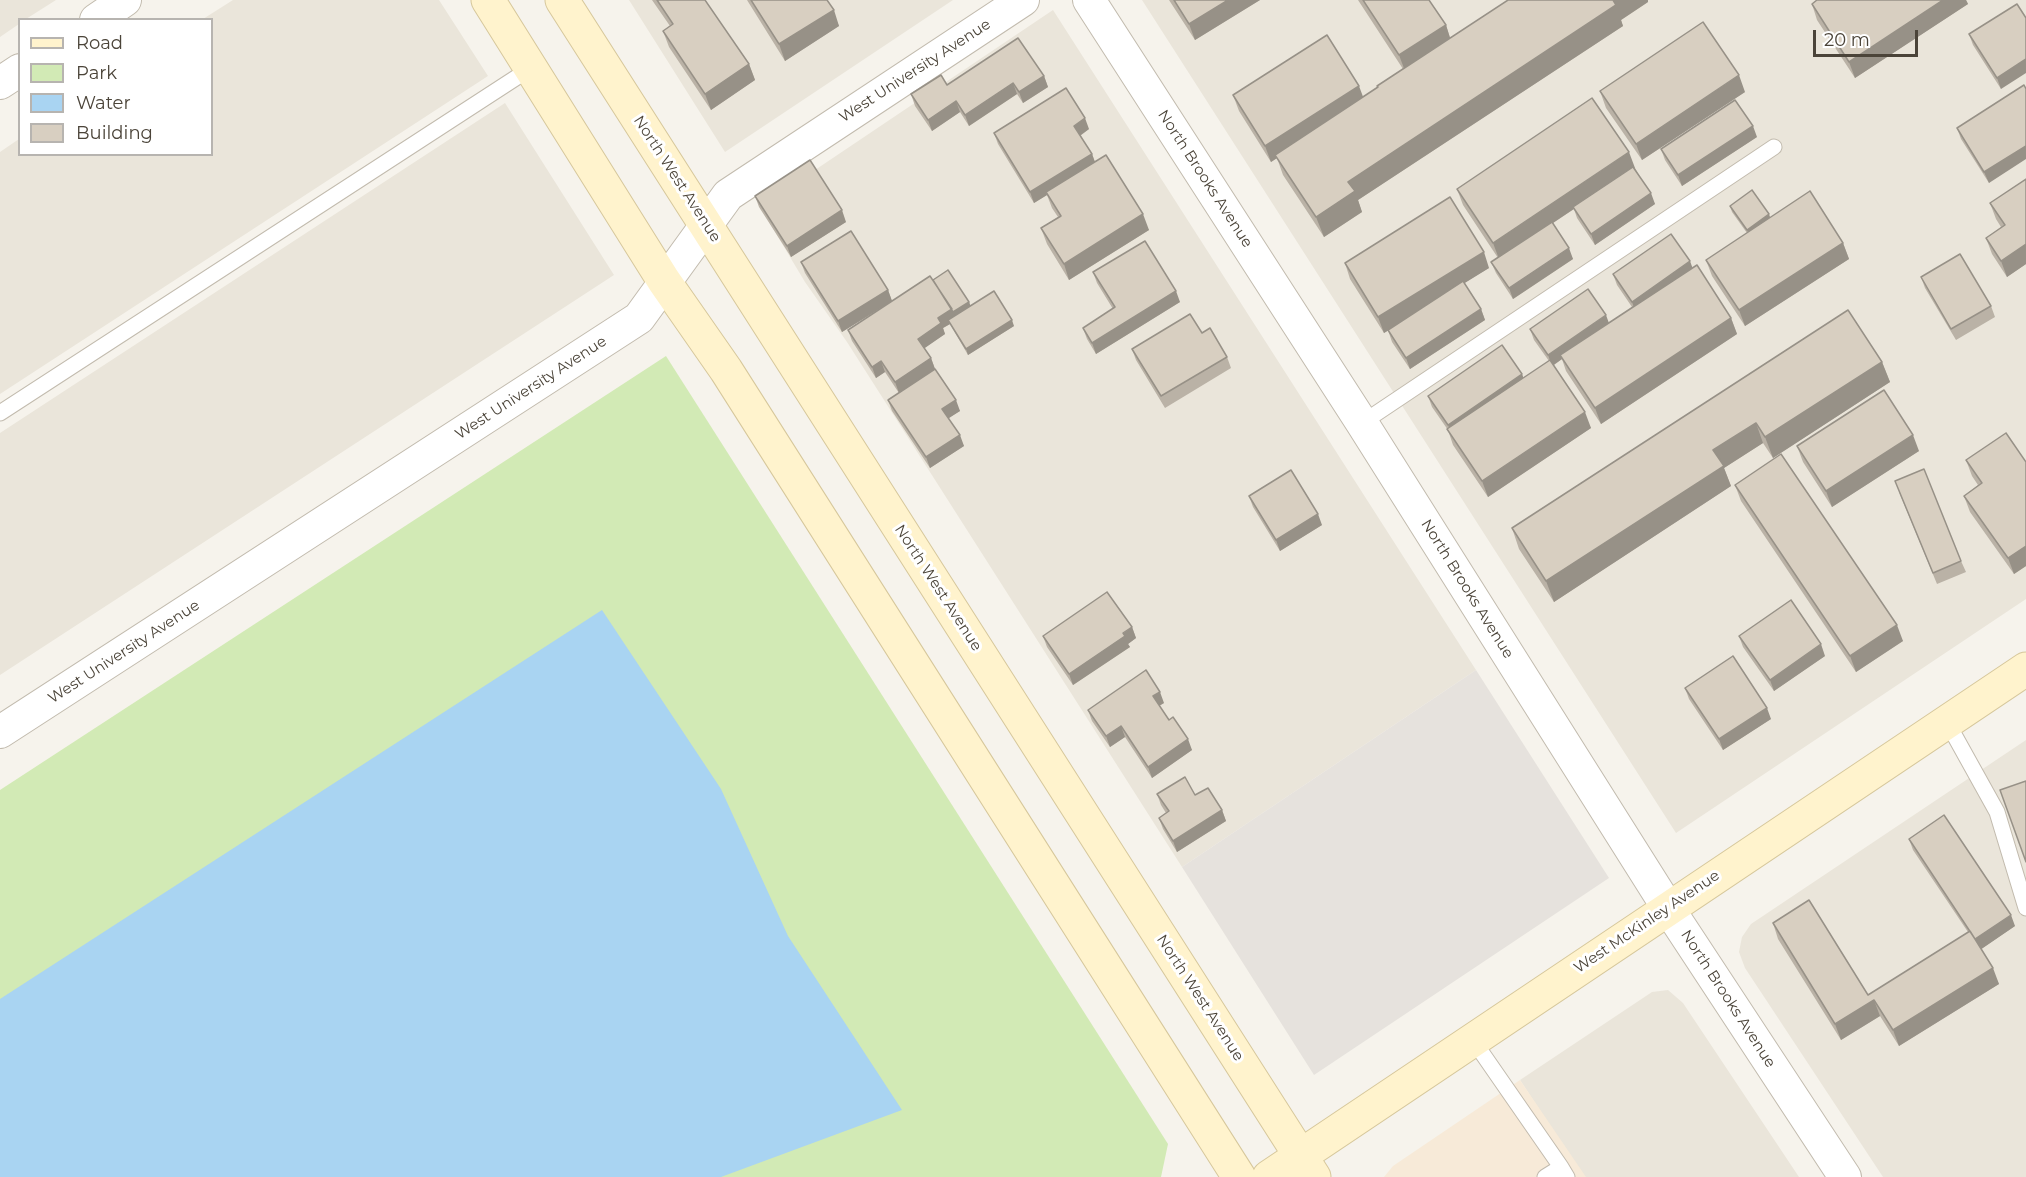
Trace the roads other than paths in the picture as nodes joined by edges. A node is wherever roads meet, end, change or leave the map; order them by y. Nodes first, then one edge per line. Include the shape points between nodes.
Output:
1 (125, 0) edge
2 (488, 0) edge
3 (562, 0) edge
4 (1023, 0) edge
5 (1089, 0) edge
6 (99, 18) edge
7 (531, 68) junction
8 (18, 71) edge
9 (0, 83) edge
10 (1774, 147) dead end
11 (706, 224) junction
12 (664, 281) junction
13 (0, 414) edge
14 (1362, 423) junction
15 (2026, 669) edge
16 (1947, 722) junction
17 (0, 732) edge
18 (1668, 908) junction
19 (2026, 908) edge
20 (1473, 1040) junction
21 (1307, 1167) edge
22 (1564, 1172) edge
23 (1239, 1177) edge
24 (1269, 1177) edge
25 (1545, 1177) edge
26 (1845, 1177) edge

1 - 6 street
2 - 7 main road
3 - 11 main road, North West Avenue
4 - 11 street, West University Avenue via 728,195
5 - 14 street, North Brooks Avenue
7 - 12 main road
7 - 13 lane
8 - 9 street
10 - 14 lane
11 - 12 street, West University Avenue
11 - 21 main road, North West Avenue
12 - 17 street, West University Avenue via 639,318
12 - 23 main road via 732,380
14 - 18 street, North Brooks Avenue
15 - 16 main road, West McKinley Avenue
16 - 18 main road, West McKinley Avenue
16 - 19 lane via 1997,812
18 - 20 main road, West McKinley Avenue
18 - 26 street, North Brooks Avenue
20 - 21 main road, West McKinley Avenue
20 - 22 lane
21 - 24 main road, West McKinley Avenue
22 - 25 lane

